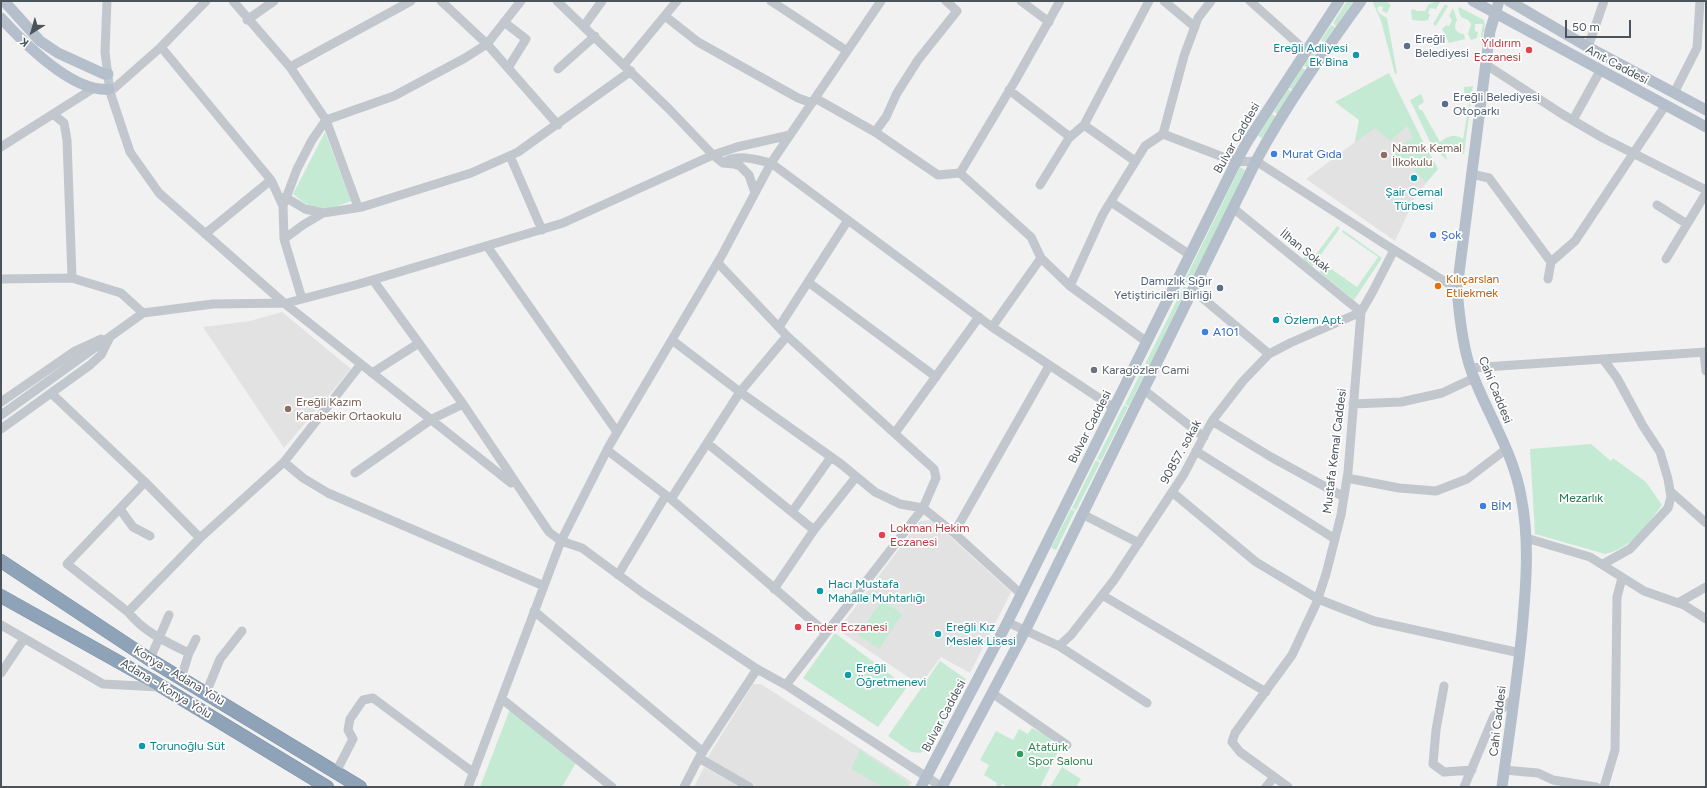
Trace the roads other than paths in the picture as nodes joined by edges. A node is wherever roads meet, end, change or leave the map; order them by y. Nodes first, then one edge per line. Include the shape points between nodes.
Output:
1 (107, 1) edge
2 (206, 1) edge
3 (232, 1) edge
4 (274, 1) edge
5 (411, 1) edge
6 (441, 1) edge
7 (521, 1) edge
8 (557, 1) edge
9 (602, 1) edge
10 (677, 1) edge
11 (881, 1) edge
12 (946, 1) edge
13 (1021, 1) edge
14 (1060, 1) edge
15 (1149, 1) edge
16 (1164, 1) edge
17 (1211, 1) edge
18 (1250, 1) edge
19 (1339, 1) edge
20 (1361, 1) edge
21 (1473, 1) edge
22 (1500, 1) edge
23 (1509, 1) edge
24 (1604, 1) edge
25 (1699, 1) edge
26 (5, 2) edge
27 (776, 2) edge
28 (1706, 3) edge
29 (1495, 13) junction
30 (664, 16) junction
31 (1, 18) edge
32 (247, 20) junction
33 (504, 22) junction
34 (1049, 22) junction
35 (584, 26) junction
36 (1195, 27) junction
37 (595, 36) junction
38 (487, 44) junction
39 (161, 47) junction
40 (1588, 47) junction
41 (1306, 51) junction
42 (847, 52) junction
43 (1485, 64) junction
44 (290, 67) junction
45 (508, 68) junction
46 (628, 68) junction
47 (558, 69) dead end
48 (1600, 71) junction
49 (108, 74) junction
50 (94, 88) junction
51 (1009, 90) junction
52 (110, 91) junction
53 (1674, 93) junction
54 (814, 100) junction
55 (1665, 106) junction
56 (1706, 110) edge
57 (53, 114) junction
58 (326, 120) junction
59 (1573, 120) junction
60 (558, 124) junction
61 (1084, 125) junction
62 (1706, 127) edge
63 (875, 132) junction
64 (1163, 134) junction
65 (790, 135) junction
66 (1070, 137) junction
67 (1, 147) edge
68 (1634, 153) junction
69 (713, 155) junction
70 (510, 156) junction
71 (1135, 161) junction
72 (1256, 161) junction
73 (1236, 162) junction
74 (723, 163) junction
75 (771, 163) junction
76 (960, 173) junction
77 (1471, 174) junction
78 (271, 180) junction
79 (1040, 185) dead end
80 (1706, 192) edge
81 (755, 193) junction
82 (284, 201) junction
83 (1111, 202) junction
84 (1657, 205) dead end
85 (358, 207) junction
86 (1233, 208) junction
87 (323, 213) junction
88 (848, 220) junction
89 (1688, 224) junction
90 (542, 230) junction
91 (205, 234) junction
92 (284, 239) junction
93 (487, 246) junction
94 (1394, 250) junction
95 (1190, 254) junction
96 (1041, 258) junction
97 (1666, 259) dead end
98 (1551, 262) junction
99 (718, 263) junction
100 (72, 278) junction
101 (1548, 278) dead end
102 (1, 279) edge
103 (373, 280) junction
104 (808, 282) junction
105 (1070, 286) junction
106 (1193, 290) junction
107 (1457, 290) junction
108 (302, 299) junction
109 (284, 303) junction
110 (1361, 312) junction
111 (143, 313) junction
112 (979, 318) junction
113 (779, 327) junction
114 (992, 327) junction
115 (110, 336) junction
116 (787, 336) junction
117 (672, 340) junction
118 (1147, 342) junction
119 (418, 343) junction
120 (1705, 352) edge
121 (1269, 354) junction
122 (1603, 359) junction
123 (361, 364) junction
124 (1049, 366) junction
125 (1706, 371) edge
126 (372, 373) junction
127 (1472, 373) junction
128 (936, 376) junction
129 (1144, 390) junction
130 (51, 392) junction
131 (740, 392) junction
132 (1, 402) edge
133 (463, 404) junction
134 (1354, 404) junction
135 (1114, 408) junction
136 (1, 415) edge
137 (432, 419) junction
138 (1212, 421) junction
139 (1, 428) edge
140 (617, 432) junction
141 (895, 433) junction
142 (1204, 437) junction
143 (707, 443) junction
144 (607, 450) junction
145 (1505, 450) junction
146 (1196, 452) junction
147 (831, 457) junction
148 (284, 462) junction
149 (355, 473) dead end
150 (856, 477) junction
151 (1347, 478) junction
152 (145, 482) junction
153 (518, 489) junction
154 (1670, 491) junction
155 (1172, 492) junction
156 (669, 497) junction
157 (1344, 497) junction
158 (923, 508) junction
159 (120, 509) junction
160 (792, 512) junction
161 (1082, 514) junction
162 (1706, 523) edge
163 (814, 530) junction
164 (954, 533) junction
165 (150, 536) dead end
166 (200, 538) junction
167 (1526, 538) junction
168 (1335, 539) junction
169 (561, 541) junction
170 (1139, 543) junction
171 (1, 561) edge
172 (1603, 564) junction
173 (618, 575) junction
174 (1622, 578) junction
175 (544, 586) junction
176 (1706, 587) edge
177 (774, 589) junction
178 (1021, 594) junction
179 (1102, 595) junction
180 (1, 596) edge
181 (1318, 599) junction
182 (1678, 603) junction
183 (534, 611) junction
184 (128, 612) junction
185 (169, 615) dead end
186 (1706, 619) edge
187 (1008, 622) junction
188 (1, 625) edge
189 (242, 630) dead end
190 (1025, 631) junction
191 (826, 634) junction
192 (158, 638) junction
193 (24, 639) junction
194 (196, 639) dead end
195 (1059, 646) junction
196 (189, 653) junction
197 (1520, 653) junction
198 (149, 659) junction
199 (757, 669) junction
200 (1, 673) edge
201 (181, 678) junction
202 (786, 685) junction
203 (1444, 686) dead end
204 (164, 687) junction
205 (1266, 692) junction
206 (206, 693) junction
207 (992, 693) junction
208 (1514, 698) junction
209 (502, 699) junction
210 (1147, 703) dead end
211 (1067, 745) dead end
212 (701, 755) junction
213 (1472, 770) junction
214 (1504, 770) junction
215 (336, 772) junction
216 (474, 773) junction
217 (926, 776) junction
218 (1274, 777) junction
219 (328, 787) edge
220 (360, 787) edge
221 (468, 787) edge
222 (612, 787) edge
223 (684, 787) edge
224 (749, 787) edge
225 (921, 787) edge
226 (942, 787) edge
227 (1266, 787) edge
228 (1288, 787) edge
229 (1464, 787) edge
230 (1502, 787) edge
231 (1596, 787) edge
232 (1604, 787) edge

1 - 49 street via 105,52
2 - 39 street
3 - 32 street
4 - 32 street
5 - 44 street
6 - 38 street
7 - 33 street
8 - 35 street
9 - 35 street
10 - 30 street
11 - 42 street
12 - 63 street via 958,11 918,60
13 - 34 street
14 - 34 street
15 - 61 street
16 - 36 street
17 - 36 street via 1198,18
18 - 41 street
19 - 41 main road, Bulvar Caddesi
20 - 72 main road
21 - 29 main road, Anıt Caddesi
22 - 29 main road, Cahi Caddesi
23 - 40 main road
24 - 40 street
25 - 28 street
25 - 53 street via 1697,48
26 - 49 main road via 40,41 58,53
27 - 42 street
29 - 43 main road, Cahi Caddesi
29 - 48 main road, Anıt Caddesi
30 - 46 street
30 - 54 street via 698,42 798,98
31 - 50 main road via 51,65 75,81
32 - 44 street
33 - 38 street
33 - 45 street via 526,39
34 - 51 street
35 - 37 street
36 - 64 street via 1184,56
37 - 46 street
37 - 47 street
38 - 45 street
38 - 58 street via 394,96
39 - 52 street
39 - 78 street
40 - 53 main road
41 - 73 main road, Bulvar Caddesi
42 - 54 street
43 - 59 street
43 - 77 main road, Cahi Caddesi
44 - 58 street
45 - 60 street
46 - 60 street
46 - 69 street
48 - 55 main road, Anıt Caddesi
48 - 59 street
49 - 52 street
50 - 52 main road
50 - 57 street
51 - 66 street
51 - 76 street
52 - 91 street via 130,152 159,193
53 - 56 main road
54 - 63 street
54 - 65 street
55 - 62 main road, Anıt Caddesi
55 - 68 street
57 - 67 street
57 - 100 street via 64,123 67,140
58 - 82 street via 312,140
58 - 85 street
59 - 68 street
60 - 70 street
61 - 66 street
61 - 71 street
63 - 76 street via 938,175
64 - 71 street via 1144,146
64 - 73 street
65 - 69 street
65 - 75 street
66 - 79 street
68 - 80 street
68 - 98 street via 1575,241
69 - 74 street
69 - 90 street via 563,223
70 - 85 street via 471,173
70 - 90 street
71 - 83 street
72 - 73 street
72 - 86 main road
72 - 94 street
73 - 95 main road, Bulvar Caddesi
74 - 75 street via 729,158 750,158
74 - 81 street via 740,166 749,175
75 - 81 street
75 - 88 street
76 - 96 street via 1031,237
77 - 98 street via 1489,178
77 - 107 main road, Cahi Caddesi
78 - 82 street
78 - 91 street
80 - 89 street
81 - 99 street
82 - 87 street
82 - 92 street
83 - 95 street
83 - 105 street
84 - 89 street
85 - 87 street
86 - 106 main road
86 - 110 street, İlhan Sokak
87 - 92 street
88 - 104 street
88 - 112 street
89 - 97 street
90 - 93 street
91 - 109 street
92 - 108 street
93 - 103 street
93 - 140 street
94 - 107 street
94 - 110 street, Mustafa Kemal Caddesi
95 - 118 main road, Bulvar Caddesi
96 - 105 street
96 - 114 street
98 - 101 street
99 - 113 street
99 - 117 street
100 - 102 street
100 - 111 street via 121,293
103 - 108 street
103 - 119 street
104 - 113 street
104 - 128 street
105 - 118 street
106 - 121 street
106 - 129 main road
107 - 127 main road, Cahi Caddesi
108 - 109 street
109 - 111 street via 213,304
109 - 123 street
110 - 121 street, 90857. sokak via 1290,342
110 - 134 street, Mustafa Kemal Caddesi
111 - 115 street
112 - 114 street
112 - 128 street
113 - 116 street
114 - 124 street
115 - 130 street via 101,355
115 - 132 street via 75,351
115 - 136 street
116 - 131 street
116 - 141 street
117 - 131 street
117 - 140 street
118 - 135 main road, Bulvar Caddesi
119 - 126 street
119 - 133 street
120 - 122 street
120 - 125 street
121 - 138 street, 90857. sokak via 1243,381
122 - 127 street
122 - 154 street via 1617,378 1660,452
123 - 126 street
123 - 148 street
124 - 135 street
124 - 164 street
126 - 137 street
127 - 134 street via 1442,393 1401,402
127 - 145 main road, Cahi Caddesi
128 - 141 street
129 - 142 street
129 - 161 main road
130 - 139 street
130 - 152 street
131 - 143 street
131 - 147 street
133 - 137 street
133 - 153 street
134 - 151 street, Mustafa Kemal Caddesi
135 - 178 main road, Bulvar Caddesi
137 - 149 street
137 - 153 street
138 - 142 street, 90857. sokak
138 - 157 street
140 - 144 street
141 - 158 street via 934,469 936,478
142 - 146 street, 90857. sokak
143 - 156 street
143 - 160 street
144 - 156 street
144 - 169 street
145 - 151 street via 1467,479 1436,491 1399,488
145 - 167 main road, Cahi Caddesi via 1521,495
146 - 155 street, 90857. sokak
146 - 168 street
147 - 150 street
147 - 160 street
148 - 166 street
148 - 175 street via 303,478 328,493
150 - 158 street via 887,499
150 - 163 street
151 - 157 street, Mustafa Kemal Caddesi
152 - 159 street
152 - 166 street
153 - 169 street via 548,532
154 - 162 street
154 - 172 street via 1668,508 1651,527 1630,549
155 - 170 street, 90857. sokak
155 - 181 street via 1256,562
156 - 173 street
156 - 177 street
157 - 168 street, Mustafa Kemal Caddesi
158 - 164 street
158 - 191 street
159 - 165 street via 133,527
159 - 184 street via 67,564
160 - 163 street
161 - 170 street
161 - 190 main road
163 - 177 street
164 - 178 street
166 - 184 street
167 - 172 street via 1590,557
167 - 197 main road, Cahi Caddesi via 1526,584
168 - 181 street, Mustafa Kemal Caddesi
169 - 173 street via 582,548
169 - 175 street
170 - 179 street, 90857. sokak
171 - 198 highway, Konya - Adana Yolu
172 - 174 street
173 - 199 street
174 - 182 street via 1644,591
174 - 232 street via 1617,597 1615,750
175 - 183 street
176 - 182 street
177 - 191 street
178 - 187 main road, Bulvar Caddesi
179 - 195 street, 90857. sokak via 1071,635
179 - 205 street
180 - 204 highway, Adana - Konya Yolu
181 - 197 street via 1374,621
181 - 205 street, Mustafa Kemal Caddesi via 1292,655
182 - 186 street
183 - 209 street
183 - 212 street
184 - 192 street via 136,622
185 - 192 street
187 - 190 street
187 - 217 main road, Bulvar Caddesi
188 - 193 street
189 - 206 street via 220,659
190 - 195 street
190 - 207 main road
191 - 202 street
192 - 196 street
192 - 198 street
193 - 200 street
193 - 204 street via 103,684
194 - 196 street
195 - 210 street
196 - 201 street
197 - 208 main road, Cahi Caddesi
198 - 201 highway, Konya - Adana Yolu
199 - 202 street
199 - 212 street
201 - 206 highway, Konya - Adana Yolu
202 - 217 street
203 - 213 street via 1433,764 1444,772
204 - 219 highway, Adana - Konya Yolu
205 - 218 street, Mustafa Kemal Caddesi via 1235,733 1232,742 1240,752
206 - 215 highway, Konya - Adana Yolu
207 - 211 street
207 - 226 main road
208 - 213 street via 1494,716
208 - 214 main road, Cahi Caddesi
209 - 216 street
209 - 222 street
212 - 223 street
212 - 224 street
213 - 229 street
214 - 230 main road, Cahi Caddesi
214 - 231 street via 1538,773 1553,780
215 - 216 street via 353,739 348,730 350,719 363,700 373,698
215 - 220 highway, Konya - Adana Yolu
216 - 221 street
217 - 225 main road, Bulvar Caddesi
217 - 226 street
218 - 227 street
218 - 228 street

